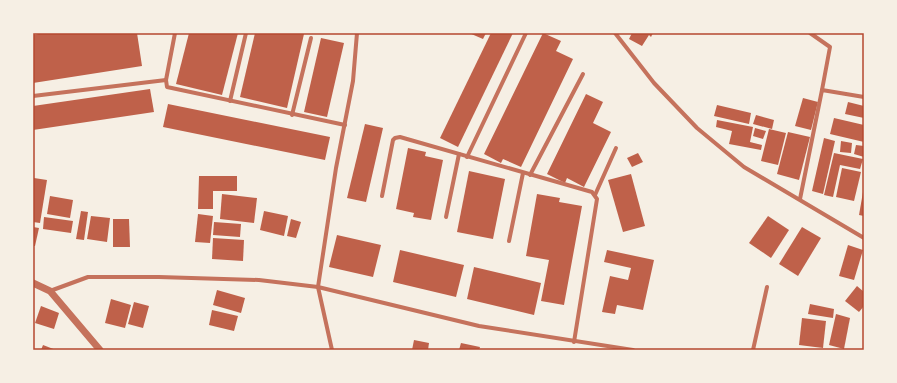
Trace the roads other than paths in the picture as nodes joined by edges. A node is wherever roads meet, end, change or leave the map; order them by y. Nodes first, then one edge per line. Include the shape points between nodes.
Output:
1 (175, 33) edge
2 (246, 33) edge
3 (357, 33) edge
4 (526, 33) edge
5 (616, 33) edge
6 (810, 33) edge
7 (311, 38) dead end
8 (583, 74) dead end
9 (166, 80) junction
10 (822, 90) junction
11 (33, 96) edge
12 (864, 97) edge
13 (230, 101) junction
14 (292, 115) junction
15 (345, 125) junction
16 (616, 148) dead end
17 (459, 154) junction
18 (467, 157) junction
19 (523, 173) junction
20 (530, 174) junction
21 (595, 195) junction
22 (382, 196) dead end
23 (800, 199) junction
24 (446, 217) dead end
25 (864, 238) edge
26 (509, 241) dead end
27 (33, 283) edge
28 (767, 286) dead end
29 (318, 287) junction
30 (50, 291) junction
31 (574, 342) junction
32 (100, 350) edge
33 (332, 350) edge
34 (633, 350) edge
35 (754, 350) edge

1 - 9 street
2 - 13 street
3 - 15 street
4 - 18 street
5 - 23 street via 654,83 697,128 744,167
6 - 10 street via 830,47
7 - 14 street
8 - 20 street
9 - 11 street
9 - 13 street via 167,87
10 - 12 street
10 - 23 street
13 - 14 street
14 - 15 street
15 - 29 street
16 - 21 street
17 - 18 street
17 - 22 street via 396,138 393,140
17 - 24 street
18 - 19 street
19 - 20 street
19 - 26 street
20 - 21 street
21 - 31 street via 597,199
23 - 25 street
27 - 30 street
28 - 35 street
29 - 30 street via 259,280 159,276 88,277
29 - 31 street via 479,326
29 - 33 street
30 - 32 street
31 - 34 street

